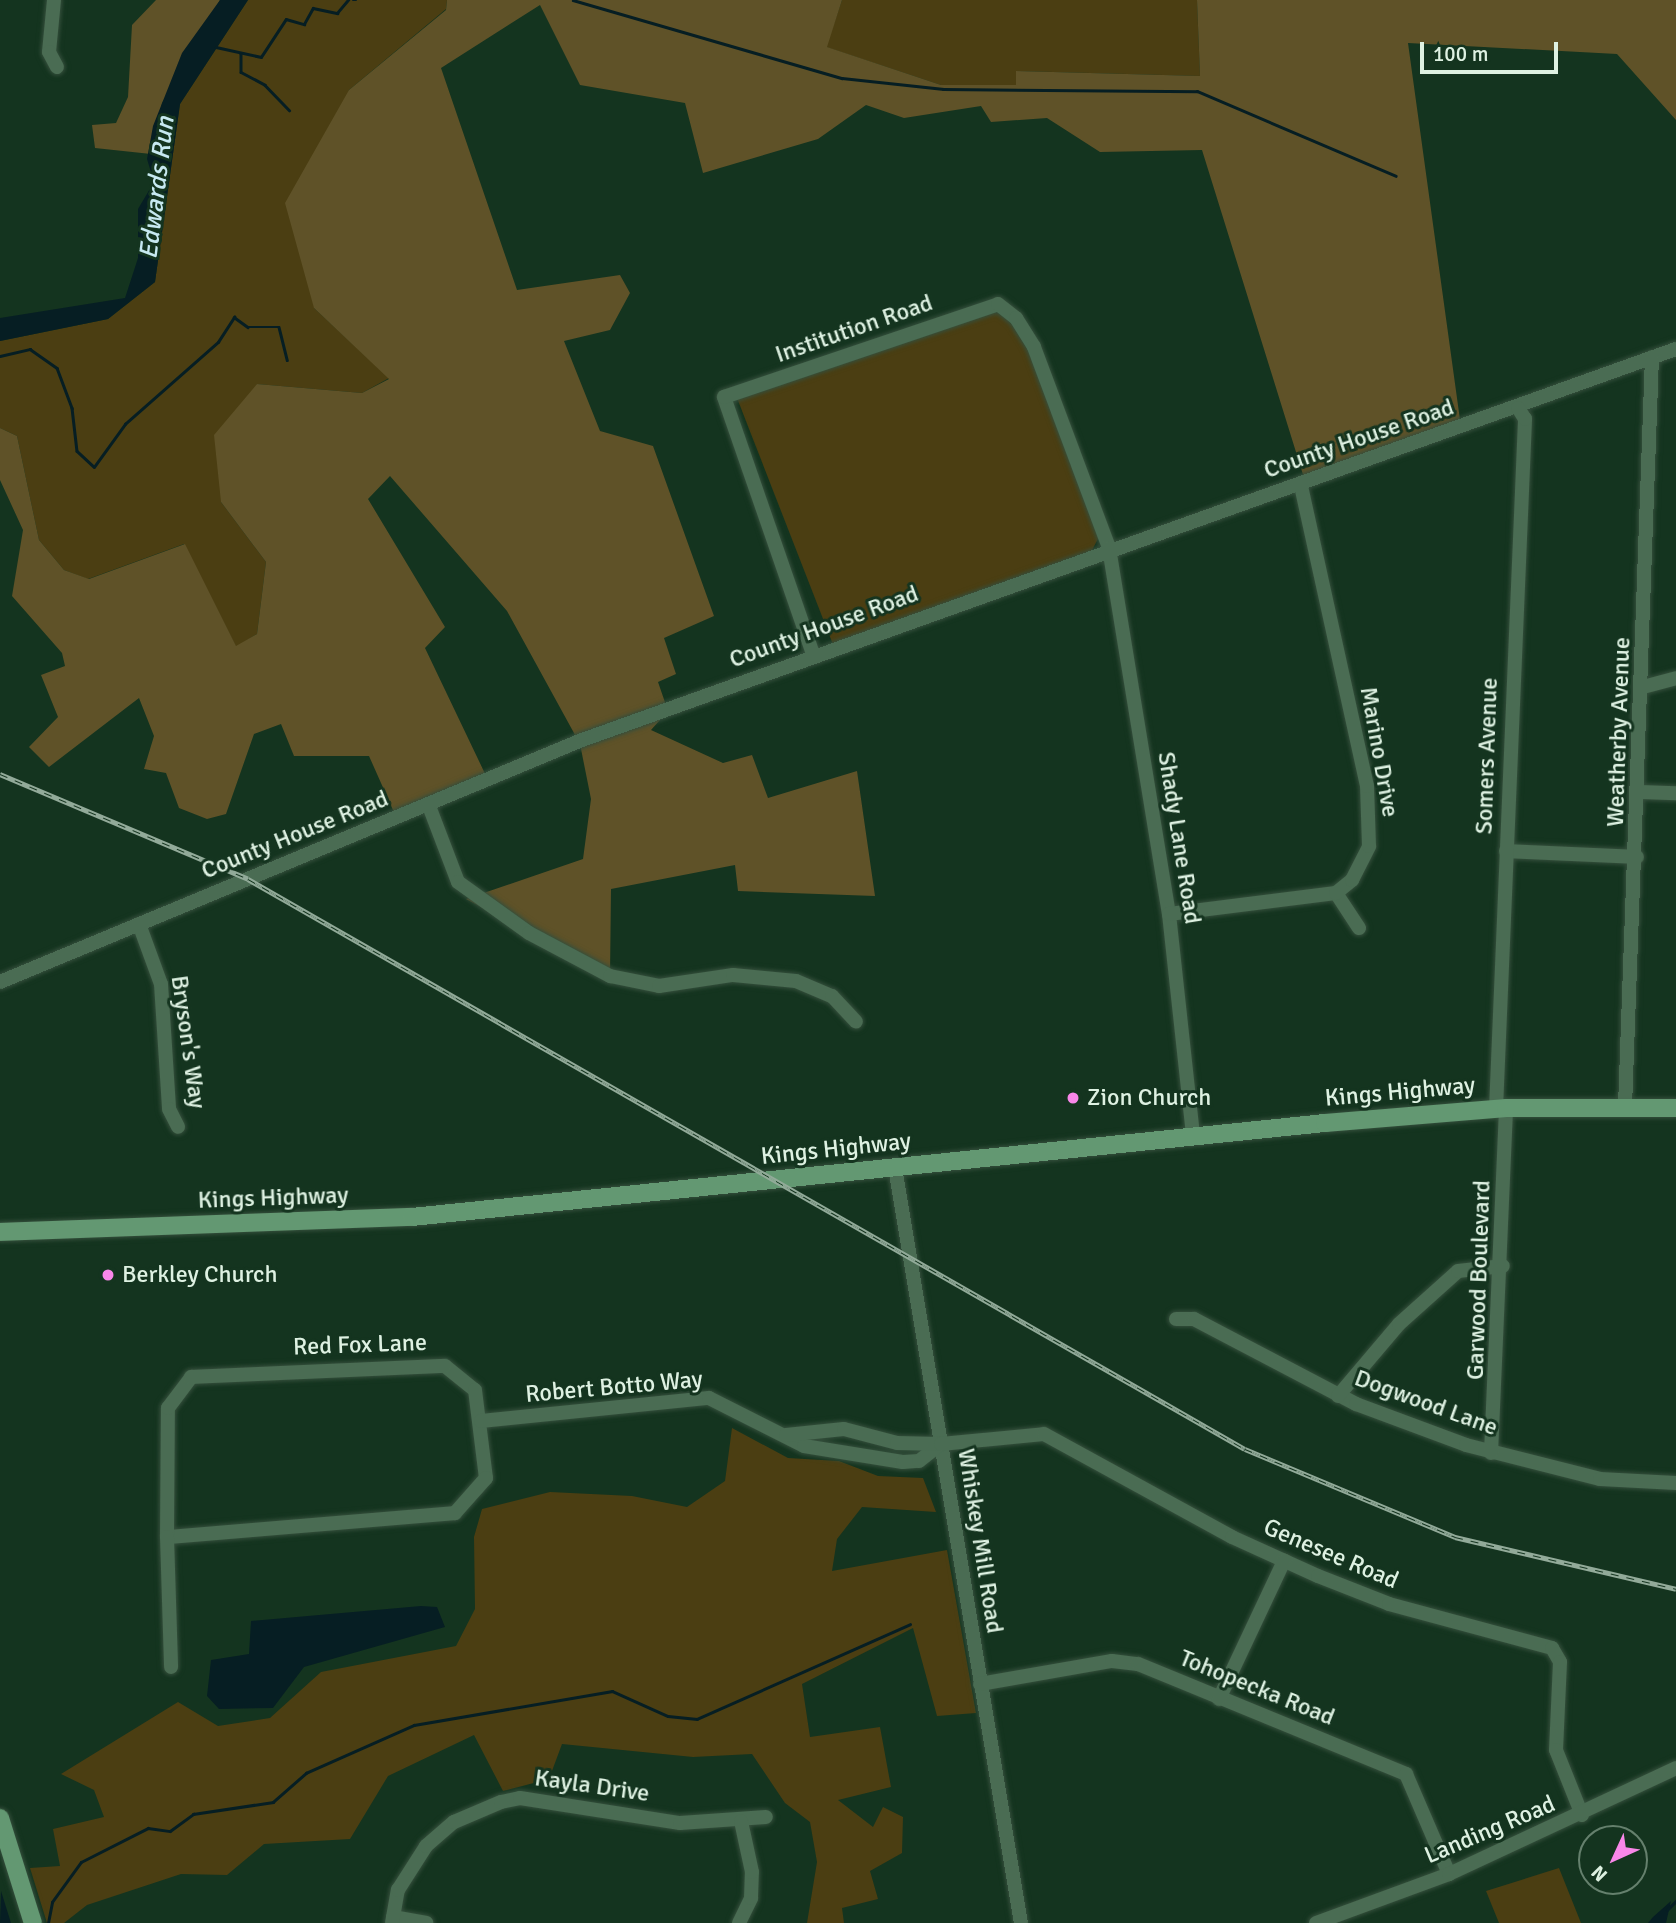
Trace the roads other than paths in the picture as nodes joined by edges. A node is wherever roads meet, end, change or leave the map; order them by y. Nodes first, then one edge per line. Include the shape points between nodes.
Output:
1 (54, 0) edge
2 (57, 66) dead end
3 (1676, 349) edge
4 (1652, 358) junction
5 (1518, 408) junction
6 (1301, 485) junction
7 (1110, 548) junction
8 (813, 654) junction
9 (1676, 678) edge
10 (1643, 687) junction
11 (1640, 792) junction
12 (1676, 793) edge
13 (429, 806) junction
14 (1506, 851) junction
15 (1637, 857) junction
16 (1336, 893) junction
17 (1169, 914) junction
18 (139, 924) junction
19 (1359, 928) dead end
20 (0, 982) edge
21 (856, 1022) dead end
22 (1625, 1107) junction
23 (1676, 1108) edge
24 (1501, 1109) junction
25 (178, 1127) dead end
26 (1193, 1136) junction
27 (895, 1167) junction
28 (0, 1232) edge
29 (1503, 1266) junction
30 (1176, 1320) dead end
31 (1338, 1395) junction
32 (481, 1421) junction
33 (941, 1444) junction
34 (1492, 1453) junction
35 (1676, 1483) edge
36 (167, 1538) junction
37 (1284, 1561) junction
38 (172, 1667) dead end
39 (980, 1684) junction
40 (1219, 1699) junction
41 (1676, 1768) edge
42 (1582, 1815) junction
43 (766, 1817) dead end
44 (0, 1818) edge
45 (741, 1821) junction
46 (1449, 1874) junction
47 (393, 1920) edge
48 (33, 1923) edge
49 (426, 1923) edge
50 (739, 1923) edge
51 (1021, 1923) edge
52 (1317, 1923) edge

1 - 2 street via 49,52
3 - 4 street, County House Road
4 - 5 street, County House Road
4 - 10 street, Weatherby Avenue
5 - 6 street, County House Road
5 - 14 street, Somers Avenue via 1525,419
6 - 7 street, County House Road
6 - 16 street, Marino Drive via 1367,786 1369,846 1356,874
7 - 8 street, County House Road
7 - 8 street, Institution Road via 1034,347 1016,318 998,304 724,397
7 - 17 street, Shady Lane Road
8 - 13 street, County House Road
9 - 10 street
10 - 11 street, Weatherby Avenue
11 - 12 street
11 - 15 street, Weatherby Avenue
13 - 18 street, County House Road
13 - 21 street via 458,882 528,933 610,976 659,986 733,975 796,981 832,996
14 - 15 street
14 - 24 street, Somers Avenue
15 - 22 street, Weatherby Avenue
16 - 17 street
16 - 19 street
17 - 26 street, Shady Lane Road
18 - 20 street, County House Road
18 - 25 street, Bryson's Way via 161,984 169,1109
22 - 23 main road, Kings Highway
22 - 24 main road, Kings Highway
24 - 26 main road, Kings Highway
24 - 29 street, Garwood Boulevard
26 - 27 main road, Kings Highway
27 - 28 main road, Kings Highway via 412,1217
27 - 33 street, Whiskey Mill Road
29 - 31 street via 1458,1271 1399,1324
29 - 34 street, Garwood Boulevard
30 - 31 street, Dogwood Lane via 1194,1319
31 - 34 street, Dogwood Lane
32 - 33 street, Robert Botto Way via 709,1398 786,1435 844,1429 897,1443
32 - 36 street, Red Fox Lane via 486,1478 456,1513
32 - 36 street, Red Fox Lane via 475,1390 445,1366 191,1377 168,1408
33 - 37 street, Genesee Road via 1044,1434
33 - 39 street, Whiskey Mill Road
34 - 35 street, Dogwood Lane via 1600,1479
36 - 38 street, Red Fox Lane
37 - 40 street
37 - 42 street, Genesee Road via 1389,1604 1552,1648 1560,1662 1556,1750
39 - 40 street, Tohopecka Road via 1123,1660
39 - 51 street, Whiskey Mill Road
40 - 46 street, Tohopecka Road via 1406,1774
41 - 42 street, Landing Road
42 - 46 street, Landing Road
43 - 45 street, Kayla Drive
44 - 48 main road
45 - 47 street, Kayla Drive via 680,1823 520,1798 500,1802 454,1822 426,1846 398,1890
45 - 50 street via 752,1872 751,1898
46 - 52 street, Landing Road
47 - 49 street

